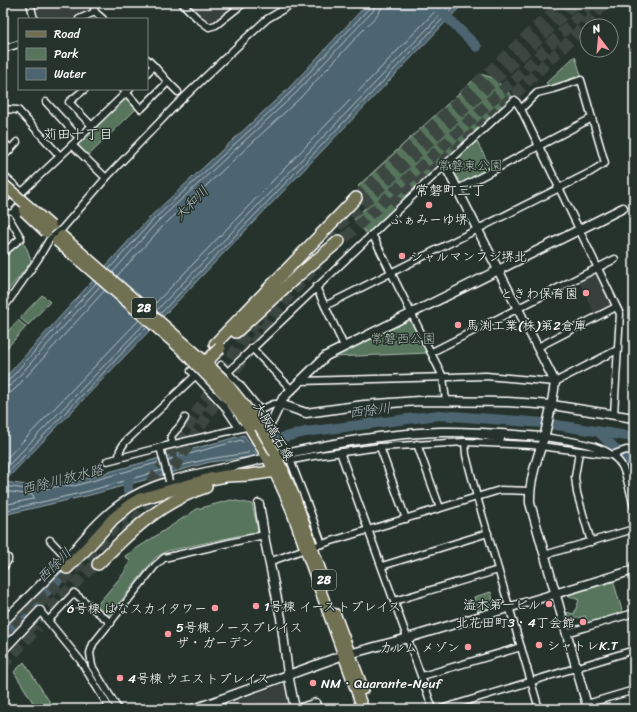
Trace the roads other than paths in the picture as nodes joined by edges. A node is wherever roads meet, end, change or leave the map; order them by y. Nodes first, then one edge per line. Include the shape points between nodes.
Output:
1 (30, 3) edge
2 (93, 3) edge
3 (182, 3) edge
4 (244, 3) edge
5 (294, 3) edge
6 (95, 12) junction
7 (34, 18) edge
8 (81, 18) edge
9 (102, 18) edge
10 (18, 44) edge
11 (3, 48) edge
12 (148, 60) edge
13 (154, 66) junction
14 (148, 72) edge
15 (168, 82) junction
16 (83, 90) edge
17 (126, 90) edge
18 (178, 92) dead end
19 (47, 106) dead end
20 (3, 109) edge
21 (521, 109) junction
22 (592, 118) junction
23 (92, 126) junction
24 (80, 138) junction
25 (3, 142) edge
26 (17, 142) dead end
27 (72, 145) junction
28 (539, 146) junction
29 (60, 156) junction
30 (445, 165) junction
31 (3, 175) edge
32 (106, 178) junction
33 (3, 184) edge
34 (559, 188) junction
35 (458, 189) junction
36 (22, 192) junction
37 (3, 193) edge
38 (356, 198) tunnel mouth
39 (3, 200) edge
40 (623, 208) dead end
41 (3, 224) edge
42 (478, 229) junction
43 (579, 229) junction
44 (54, 234) junction
45 (372, 234) junction
46 (339, 241) tunnel mouth
47 (3, 253) edge
48 (615, 259) dead end
49 (598, 268) junction
50 (498, 270) junction
51 (391, 272) junction
52 (316, 287) junction
53 (325, 306) junction
54 (616, 307) junction
55 (518, 308) junction
56 (3, 309) edge
57 (412, 312) junction
58 (344, 346) junction
59 (538, 347) junction
60 (252, 348) junction
61 (617, 350) junction
62 (432, 352) junction
63 (206, 358) junction
64 (221, 365) dead end
65 (443, 377) junction
66 (224, 380) junction
67 (300, 380) junction
68 (556, 382) junction
69 (292, 390) junction
70 (446, 401) junction
71 (280, 404) junction
72 (551, 407) junction
73 (614, 414) junction
74 (185, 418) dead end
75 (634, 418) edge
76 (251, 427) junction
77 (470, 433) junction
78 (544, 435) junction
79 (465, 442) junction
80 (173, 444) junction
81 (417, 444) junction
82 (532, 445) junction
83 (541, 446) junction
84 (380, 447) junction
85 (162, 449) junction
86 (634, 451) edge
87 (340, 452) junction
88 (579, 452) junction
89 (612, 455) junction
90 (272, 456) junction
91 (119, 457) junction
92 (106, 461) dead end
93 (278, 472) junction
94 (169, 481) junction
95 (530, 491) junction
96 (477, 497) junction
97 (259, 504) dead end
98 (634, 507) edge
99 (440, 508) junction
100 (406, 519) junction
101 (634, 529) edge
102 (368, 530) junction
103 (488, 533) junction
104 (264, 535) junction
105 (50, 540) dead end
106 (591, 542) junction
107 (313, 547) junction
108 (3, 554) edge
109 (544, 555) junction
110 (269, 562) junction
111 (67, 563) junction
112 (98, 564) tunnel mouth
113 (382, 566) junction
114 (3, 568) edge
115 (498, 570) junction
116 (634, 570) edge
117 (555, 594) junction
118 (394, 601) junction
119 (509, 608) junction
120 (40, 611) joint
121 (634, 613) edge
122 (48, 621) junction
123 (3, 622) edge
124 (111, 623) junction
125 (566, 633) junction
126 (408, 638) junction
127 (520, 647) junction
128 (3, 650) edge
129 (634, 650) edge
130 (347, 655) junction
131 (576, 668) junction
132 (288, 674) junction
133 (422, 676) junction
134 (531, 681) junction
135 (634, 690) edge
136 (588, 707) edge
137 (110, 709) edge
138 (118, 709) edge
139 (194, 709) edge
140 (295, 709) edge
141 (318, 709) edge
142 (363, 709) edge
143 (370, 709) edge
144 (433, 709) edge
145 (441, 709) edge
146 (539, 709) edge

1 - 7 street
2 - 6 street
3 - 4 street via 209,28 216,26
5 - 32 street via 268,19 244,40
6 - 8 street
6 - 9 street
10 - 11 street
12 - 13 street
13 - 14 street
13 - 15 street
15 - 17 street via 141,109
15 - 18 street
16 - 23 street via 69,102
17 - 23 street
19 - 24 street
20 - 29 street via 18,110
21 - 22 street via 536,93 581,80
21 - 28 street
21 - 30 street via 515,100
22 - 28 street
22 - 34 street via 605,163
23 - 24 street
24 - 27 street
25 - 26 street via 9,151
27 - 29 street
27 - 32 street
28 - 34 street
28 - 35 street
29 - 36 street
30 - 35 street
30 - 45 street
31 - 36 street
32 - 44 street
33 - 44 main road, 28, bridge
34 - 42 street
34 - 43 street
35 - 42 street
36 - 39 street via 9,206
37 - 44 main road, 28, bridge
38 - 63 highway
40 - 43 street
41 - 47 street via 9,218 21,238
42 - 50 street
42 - 51 street
43 - 49 street
43 - 50 street
44 - 56 street
44 - 63 main road, 大阪高石線 / 28, bridge via 179,347
45 - 51 street
45 - 52 street
46 - 63 highway
48 - 49 street
49 - 54 street
49 - 55 street
50 - 55 street
50 - 57 street
51 - 53 street
51 - 57 street
52 - 53 street
52 - 60 street
53 - 58 street
54 - 59 street
54 - 61 street via 620,314
55 - 59 street
55 - 62 street
57 - 58 street
57 - 62 street
58 - 67 street via 326,356
59 - 68 street
60 - 66 street
60 - 69 street
61 - 68 street
61 - 73 street
62 - 65 street
63 - 66 main road, 大阪高石線 / 28, bridge
63 - 76 street via 224,406
63 - 91 street via 125,442
64 - 66 street
65 - 67 street
65 - 68 street via 486,376
65 - 70 street
66 - 71 street via 260,410
66 - 76 main road, 大阪高石線 / 28 via 230,400
67 - 69 street
68 - 72 street
69 - 71 street
70 - 71 street via 396,402 306,413
70 - 72 street via 508,402
71 - 76 street via 272,421
72 - 73 street
72 - 78 street
73 - 75 street
74 - 80 street via 170,436
76 - 80 street
76 - 90 main road, 大阪高石線 / 28, bridge
77 - 78 street
77 - 82 street
77 - 90 street via 441,432 379,437
78 - 83 street
78 - 89 street via 588,444
79 - 81 street
79 - 82 street
79 - 96 street
80 - 85 street
81 - 84 street
81 - 99 street
82 - 83 street
83 - 88 street
83 - 95 street
84 - 87 street
84 - 100 street
85 - 91 street
85 - 94 street, bridge
86 - 89 street via 626,450
87 - 102 street
87 - 107 street via 291,462 310,510
88 - 89 street
88 - 106 street via 575,477 577,492
89 - 98 street via 622,466
90 - 93 main road, 大阪高石線 / 28
90 - 94 street
91 - 92 street
93 - 107 main road, 大阪高石線 / 28 via 295,498
93 - 111 highway via 210,479 146,497 135,502 113,520 85,550
93 - 112 highway via 260,480 216,484 179,498 144,521
94 - 111 street via 147,488 122,502
95 - 96 street via 500,490
95 - 109 street via 532,513
96 - 99 street
96 - 103 street
97 - 104 street
99 - 100 street
100 - 102 street
101 - 106 street
102 - 107 street
102 - 113 street
103 - 113 street
103 - 115 street
104 - 110 street
104 - 124 street via 164,558
105 - 111 street
106 - 109 street
107 - 110 street
107 - 130 main road, 大阪高石線 / 28
108 - 114 street via 8,560
109 - 117 street
110 - 132 street via 282,618
111 - 123 street
113 - 118 street
115 - 118 street
115 - 119 street
116 - 117 street
117 - 119 street
117 - 125 street
118 - 126 street
119 - 126 street
119 - 127 street
120 - 122 street
120 - 128 street
121 - 125 street
122 - 124 street via 74,593
122 - 137 street via 80,660
124 - 138 street via 93,644 90,658 94,671
125 - 131 street
126 - 130 street
126 - 133 street
127 - 133 street
127 - 134 street
129 - 131 street
130 - 132 street
130 - 142 main road, 大阪高石線 / 28
130 - 143 main road, 大阪高石線 / 28
131 - 134 street
131 - 136 street
132 - 139 street
132 - 140 street
133 - 144 street
134 - 145 street
134 - 146 street
135 - 136 street
140 - 141 street via 316,702

